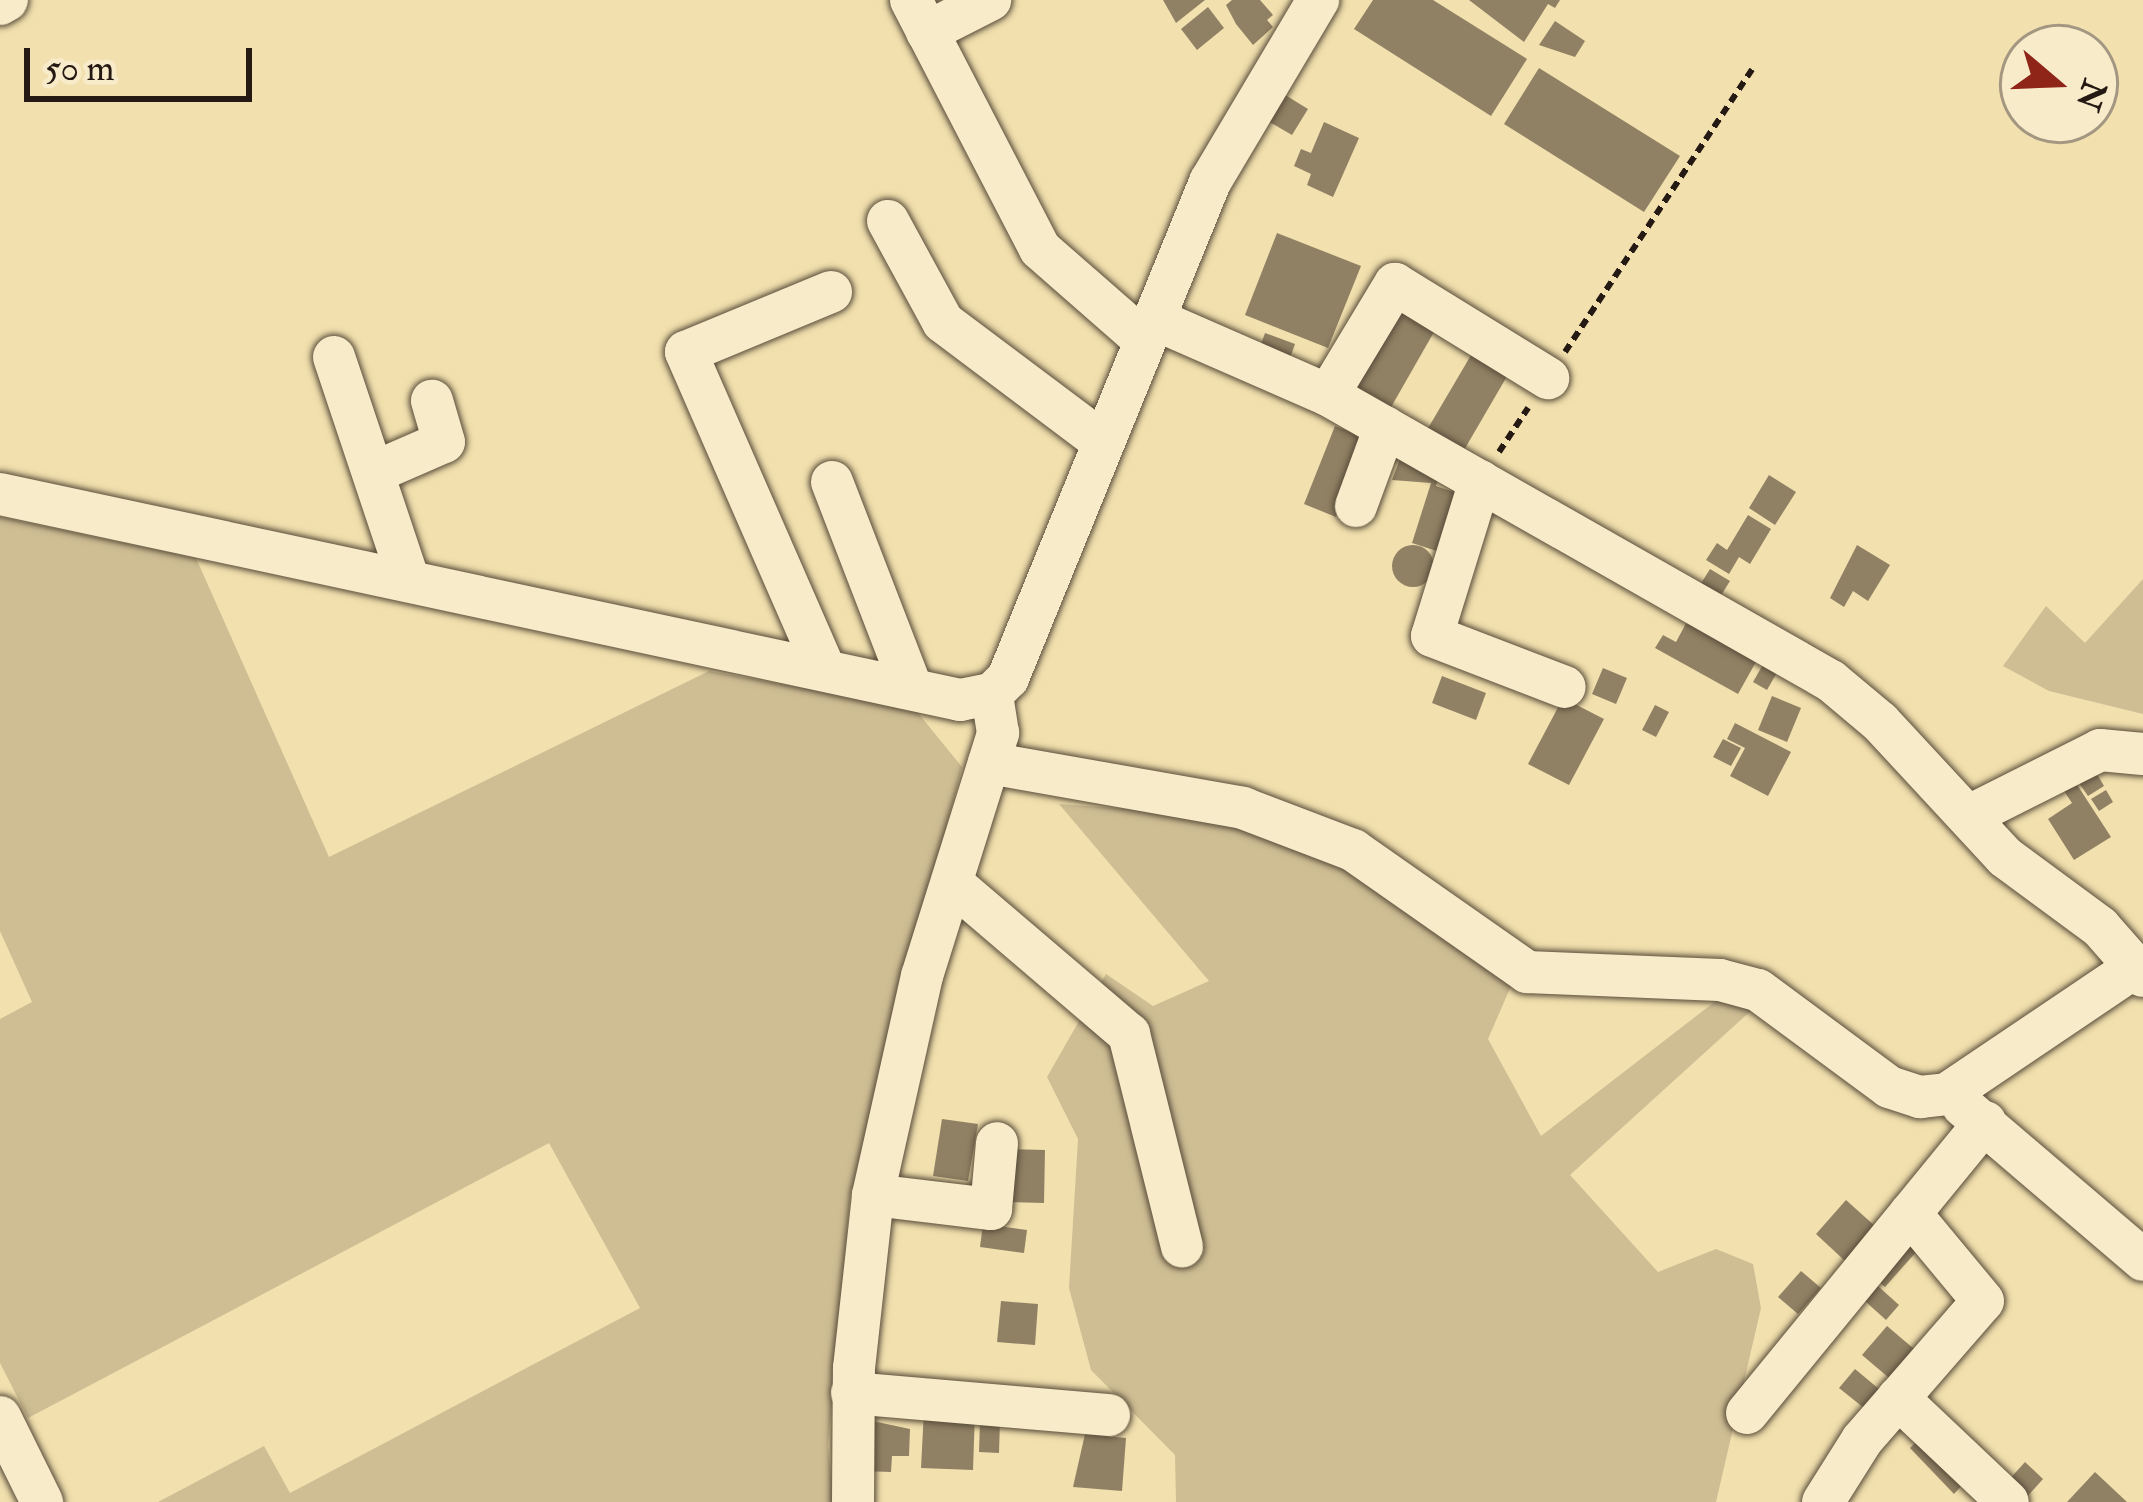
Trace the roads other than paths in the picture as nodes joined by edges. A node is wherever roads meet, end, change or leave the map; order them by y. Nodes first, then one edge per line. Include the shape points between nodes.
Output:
1 (990, 0) edge
2 (1313, 2) edge
3 (919, 16) edge
4 (888, 221) dead end
5 (831, 292) dead end
6 (1149, 329) junction
7 (334, 357) dead end
8 (1548, 378) road end
9 (1328, 395) junction
10 (432, 400) dead end
11 (1384, 427) junction
12 (1103, 442) junction
13 (375, 472) junction
14 (833, 481) dead end
15 (1480, 481) junction
16 (0, 494) edge
17 (1356, 506) dead end
18 (408, 578) junction
19 (824, 668) junction
20 (1565, 687) dead end
21 (912, 689) junction
22 (992, 694) junction
23 (2143, 754) edge
24 (989, 763) junction
25 (1969, 817) junction
26 (952, 883) junction
27 (2139, 972) edge
28 (1947, 1094) junction
29 (1984, 1122) junction
30 (998, 1143) dead end
31 (873, 1195) junction
32 (1910, 1213) junction
33 (1181, 1246) dead end
34 (2143, 1260) edge
35 (853, 1394) junction
36 (1898, 1398) junction
37 (1747, 1412) dead end
38 (1109, 1414) dead end
39 (0, 1417) edge
40 (42, 1502) edge
41 (853, 1502) edge
42 (1823, 1502) edge
43 (2008, 1502) edge

1 - 3 street
2 - 6 street via 1240,121
3 - 6 street via 1040,249
4 - 12 street via 944,322
5 - 19 street via 686,352
6 - 9 street
6 - 12 street
7 - 13 street
8 - 9 street via 1395,284
9 - 11 street
10 - 13 street via 444,442
11 - 15 street
11 - 17 street
12 - 22 street via 1008,678
13 - 18 street
14 - 21 street
15 - 20 street via 1432,636
15 - 25 street via 1831,681
16 - 18 street
18 - 19 street
19 - 21 street
21 - 22 street via 960,700
22 - 24 street via 998,733
23 - 25 street via 2100,750
24 - 26 street
24 - 28 street via 1243,808 1353,850 1527,972 1568,980 1720,980 1758,990 1889,1087 1920,1097
25 - 27 street
26 - 31 street
26 - 33 street via 1129,1034
27 - 28 street
28 - 29 street
29 - 32 street
29 - 34 street
30 - 31 street via 991,1209
31 - 35 street
32 - 36 street via 1983,1301
32 - 37 street
35 - 38 street
35 - 41 street
36 - 42 street
36 - 43 street
39 - 40 street

